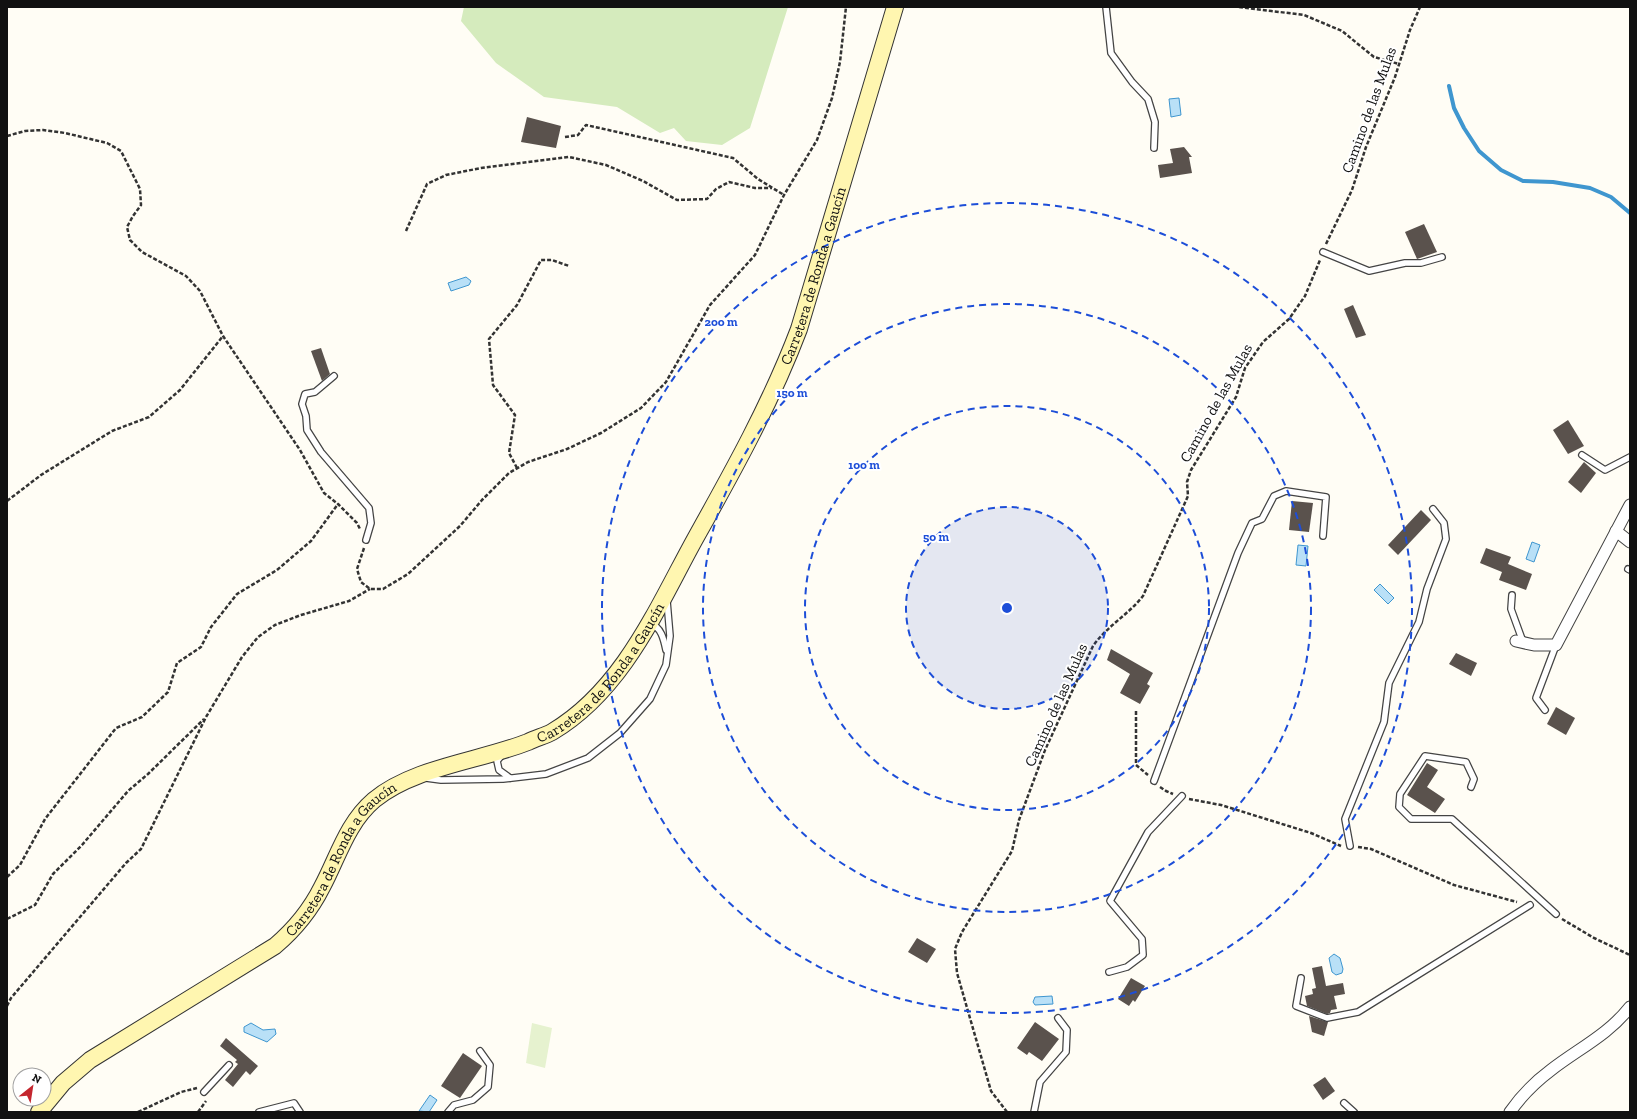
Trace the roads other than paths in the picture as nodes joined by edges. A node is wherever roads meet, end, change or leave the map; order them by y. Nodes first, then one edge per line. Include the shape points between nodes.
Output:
1 (894, 7) edge
2 (1106, 7) edge
3 (1154, 148) dead end
4 (1323, 252) road end
5 (1442, 257) dead end
6 (334, 376) dead end
7 (1582, 455) dead end
8 (1630, 457) edge
9 (1630, 505) edge
10 (1433, 509) dead end
11 (1616, 531) junction
12 (1323, 536) dead end
13 (366, 540) road end
14 (1630, 542) edge
15 (669, 586) junction
16 (1512, 595) dead end
17 (647, 625) junction
18 (1520, 642) joint
19 (1556, 645) junction
20 (667, 657) junction
21 (1545, 710) dead end
22 (504, 751) junction
23 (418, 776) junction
24 (510, 778) junction
25 (1154, 781) dead end
26 (1471, 787) dead end
27 (1182, 796) dead end
28 (1350, 846) dead end
29 (1530, 905) dead end
30 (1556, 914) dead end
31 (1109, 972) dead end
32 (1301, 978) dead end
33 (1630, 1007) edge
34 (1058, 1018) dead end
35 (480, 1051) dead end
36 (229, 1065) dead end
37 (204, 1092) road end
38 (1344, 1103) dead end
39 (39, 1112) edge
40 (259, 1112) edge
41 (300, 1112) edge
42 (448, 1112) edge
43 (1034, 1112) edge
44 (1354, 1112) edge
45 (1510, 1112) edge

1 - 15 main road, Carretera de Ronda a Gaucín via 801,322 784,370 757,427
2 - 3 lane via 1111,53 1148,99 1155,122
4 - 5 lane via 1369,272
6 - 13 lane via 316,392 305,394 302,404 307,430 321,452 369,508 371,524
7 - 8 lane via 1605,470
9 - 11 street
10 - 28 lane via 1444,524 1446,539 1427,589 1419,622 1389,683 1384,722 1345,819
11 - 14 street
11 - 19 street
12 - 25 lane via 1326,496 1286,491 1274,496 1262,519 1252,523 1238,553
15 - 17 main road, Carretera de Ronda a Gaucín
15 - 20 lane via 667,603 670,636
16 - 18 lane via 1511,609
17 - 20 lane via 652,624 658,628 664,639
17 - 22 main road, Carretera de Ronda a Gaucín via 608,684 580,712 551,732
18 - 19 street
19 - 21 lane via 1536,698
20 - 24 lane via 666,665 650,699 620,733 588,758 546,774
22 - 23 main road, Carretera de Ronda a Gaucín
22 - 24 lane via 497,760 499,770
23 - 24 lane via 441,780
23 - 39 main road, Carretera de Ronda a Gaucín via 391,788 373,801 355,820 310,910 295,929 275,946 90,1060 63,1083
26 - 30 lane via 1474,779 1466,762 1425,756 1400,794 1398,807 1412,819 1452,819
27 - 31 lane via 1148,832 1110,901 1142,939 1143,955 1127,967
29 - 32 lane via 1358,1012 1327,1018 1296,1006
33 - 45 street via 1618,1022 1599,1038 1551,1070 1521,1097
34 - 43 lane via 1067,1030 1066,1052 1040,1082
35 - 42 lane via 490,1065 488,1086 473,1100 454,1105
36 - 37 lane
38 - 44 lane
40 - 41 lane via 294,1103

